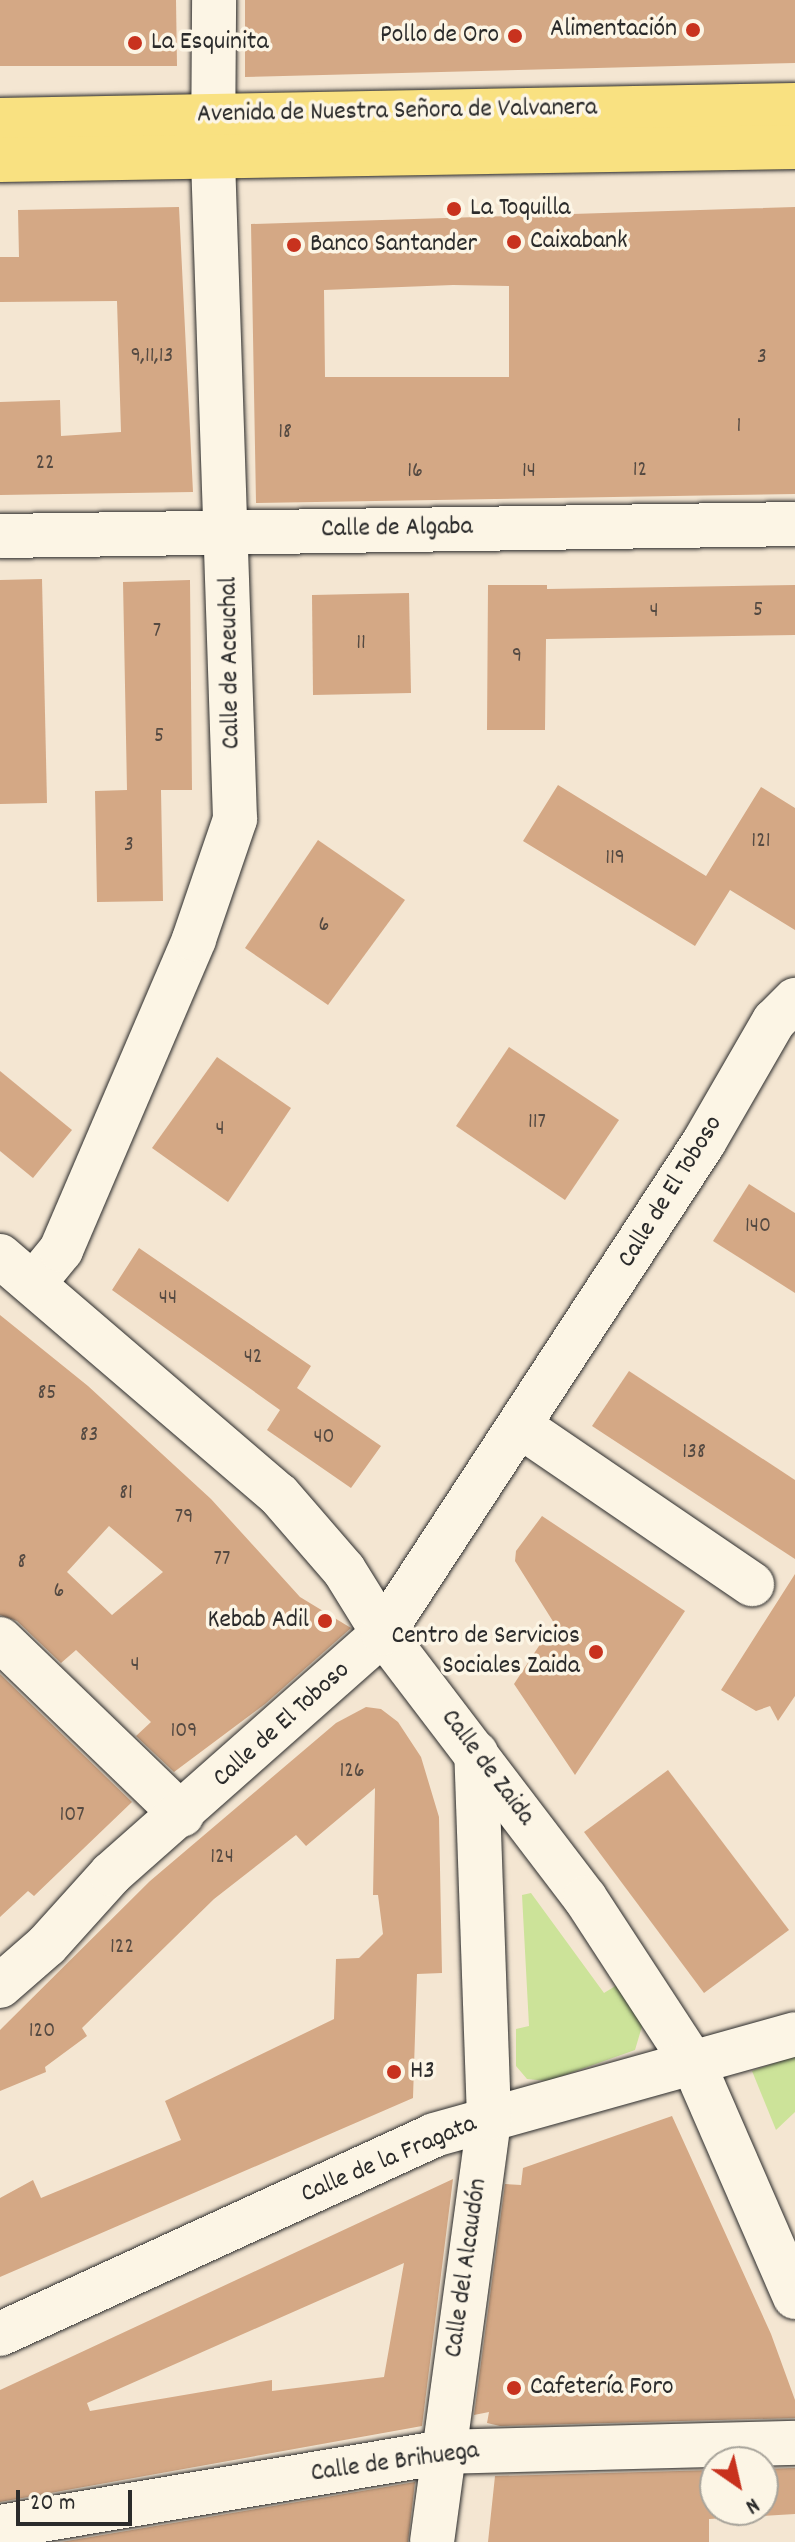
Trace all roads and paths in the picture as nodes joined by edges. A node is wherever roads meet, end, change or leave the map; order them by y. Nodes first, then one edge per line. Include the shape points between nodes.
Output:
1 (214, 0) edge
2 (795, 105) edge
3 (212, 116) junction
4 (0, 120) edge
5 (795, 147) edge
6 (213, 158) junction
7 (0, 160) edge
8 (795, 524) edge
9 (228, 532) junction
10 (0, 536) edge
11 (795, 1000) edge
12 (0, 1256) edge
13 (34, 1283) junction
14 (520, 1426) junction
15 (752, 1584) dead end
16 (383, 1633) junction
17 (0, 1639) edge
18 (476, 1753) junction
19 (182, 1815) junction
20 (0, 1986) edge
21 (795, 2034) edge
22 (694, 2065) junction
23 (489, 2118) junction
24 (795, 2297) edge
25 (0, 2334) edge
26 (795, 2443) edge
27 (442, 2452) junction
28 (0, 2527) edge
29 (432, 2542) edge

1 - 3 street, Calle de Aceuchal
2 - 3 main road, Avenida de Nuestra Señora de Valvanera
3 - 4 main road, Avenida de Nuestra Señora de Valvanera
3 - 6 street, Calle de Aceuchal
5 - 6 main road, Avenida de Nuestra Señora de Valvanera
6 - 7 main road, Avenida de Nuestra Señora de Valvanera
6 - 9 street, Calle de Aceuchal
8 - 9 street, Calle de Algaba
9 - 10 street, Calle de Algaba
9 - 13 street, Calle de Aceuchal via 235,819 194,939 61,1250
11 - 14 street, Calle de El Toboso via 774,1021 704,1142
12 - 13 street, Calle de Zaida
13 - 16 street, Calle de Zaida via 279,1495 344,1570
14 - 15 street
14 - 16 street, Calle de El Toboso
16 - 18 street, Calle de Zaida
16 - 19 street, Calle de El Toboso
17 - 19 street
18 - 22 street, Calle de Zaida via 585,1898
18 - 23 street, Calle del Alcaudón
19 - 20 street, Calle de El Toboso via 111,1874
21 - 22 street, Calle de la Fragata
22 - 23 street, Calle de la Fragata
22 - 24 street, Calle de Zaida
23 - 25 street, Calle de la Fragata via 434,2135
23 - 27 street, Calle del Alcaudón
26 - 27 street, Calle de Brihuega
27 - 28 street, Calle de Brihuega
27 - 29 street, Calle del Alcaudón

